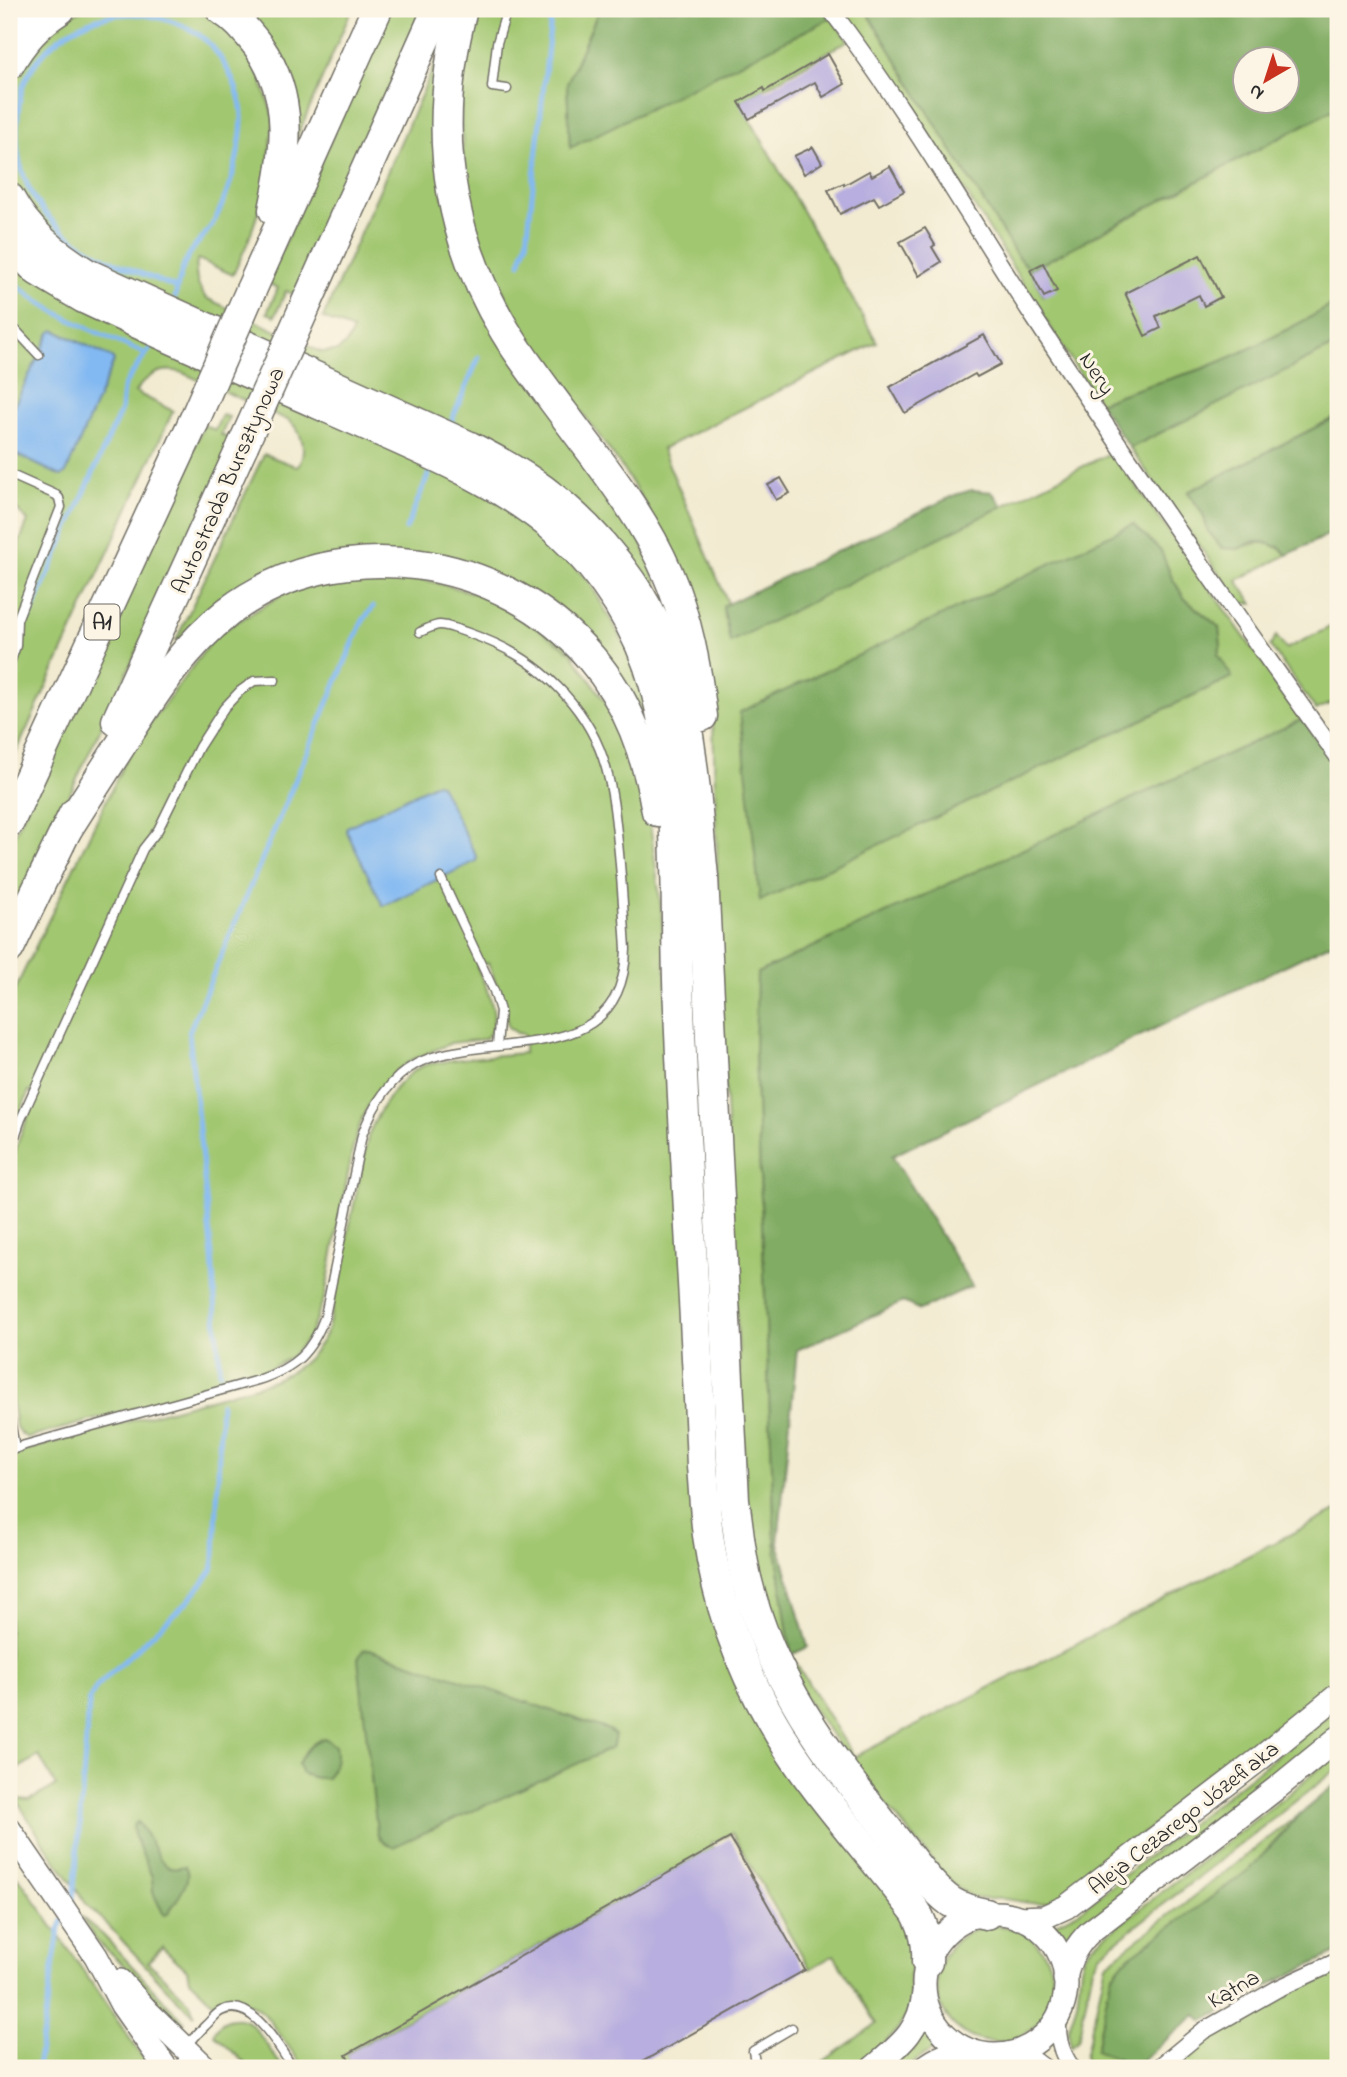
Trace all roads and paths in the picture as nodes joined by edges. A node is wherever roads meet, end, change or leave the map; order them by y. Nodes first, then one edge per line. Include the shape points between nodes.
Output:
1 (20, 9) edge
2 (60, 9) edge
3 (221, 9) edge
4 (377, 9) edge
5 (438, 9) edge
6 (462, 9) edge
7 (507, 9) edge
8 (830, 9) edge
9 (9, 21) edge
10 (9, 64) edge
11 (507, 89) dead end
12 (9, 198) edge
13 (9, 242) edge
14 (264, 262) junction
15 (9, 323) edge
16 (39, 355) dead end
17 (9, 474) edge
18 (420, 632) dead end
19 (9, 666) edge
20 (275, 680) dead end
21 (1338, 757) edge
22 (9, 822) edge
23 (65, 832) junction
24 (703, 877) junction
25 (441, 878) dead end
26 (9, 948) edge
27 (678, 1006) junction
28 (497, 1046) junction
29 (9, 1154) edge
30 (9, 1414) edge
31 (12, 1450) edge
32 (1338, 1695) edge
33 (1338, 1738) edge
34 (9, 1829) edge
35 (986, 1914) junction
36 (1019, 1918) junction
37 (96, 1956) junction
38 (1338, 1961) edge
39 (927, 1962) junction
40 (1065, 1979) junction
41 (924, 1993) junction
42 (1059, 2012) junction
43 (792, 2028) dead end
44 (978, 2053) junction
45 (1012, 2053) junction
46 (183, 2058) edge
47 (166, 2068) edge
48 (206, 2068) edge
49 (293, 2068) edge
50 (756, 2068) edge
51 (873, 2068) edge
52 (924, 2068) edge
53 (1045, 2068) edge
54 (1072, 2068) edge
55 (1158, 2068) edge

1 - 9 highway
2 - 10 highway via 39,24
3 - 14 highway via 243,26 262,52 282,104 284,156
4 - 14 highway, A1
5 - 23 highway, Autostrada Bursztynowa / A1, bridge
6 - 24 highway via 445,115 456,210 476,271 504,329 616,484 667,572 693,653 701,714 706,766
7 - 11 lane via 492,87
8 - 21 street, Nery via 892,94 1122,450
12 - 24 highway via 34,234 86,274 470,447 542,489 580,521 635,588 672,666 687,730
13 - 27 highway via 37,270 84,298 480,477 535,513 574,547 629,624 658,699 666,737 676,858
14 - 22 highway, A1, bridge
15 - 16 lane
17 - 19 lane via 56,495 61,507 17,620
18 - 28 lane via 439,624 498,645 539,669 583,717 598,744 613,795 626,949 618,992 597,1020 570,1035
20 - 29 lane via 254,681 240,691 199,747 163,822 143,849
23 - 26 highway, Autostrada Bursztynowa / A1
23 - 27 highway via 173,666 206,630 240,604 300,575 363,562 411,562 466,575 516,596 553,621 591,657 628,713 647,764 664,853
24 - 35 highway via 734,1500 755,1611 778,1671 842,1773 942,1893 962,1908
25 - 28 lane via 495,991 500,1011
27 - 39 highway via 702,1466 709,1536 724,1606 747,1671 773,1723 812,1781 916,1912 924,1927
28 - 31 lane via 458,1051 417,1064 377,1103 359,1146 325,1316 316,1339 298,1361 258,1380
30 - 31 lane
32 - 36 main road, Aleja Cezarego Józefiaka via 1066,1907 1044,1917
33 - 40 main road, Aleja Cezarego Józefiaka via 1091,1931 1079,1942
34 - 37 main road
35 - 36 main road
35 - 39 main road via 953,1927
36 - 40 main road via 1051,1941
37 - 46 main road
37 - 47 main road via 122,2005
38 - 55 street, Kątna via 1203,2031
39 - 41 main road
40 - 42 main road
41 - 44 main road via 930,2014 945,2035
41 - 51 main road via 913,2030
42 - 45 main road via 1038,2040
42 - 54 street via 1059,2046
43 - 50 lane via 753,2051
44 - 45 main road
44 - 52 main road via 949,2054
45 - 53 street
46 - 48 main road
46 - 49 lane via 219,2013 231,2009 257,2018

